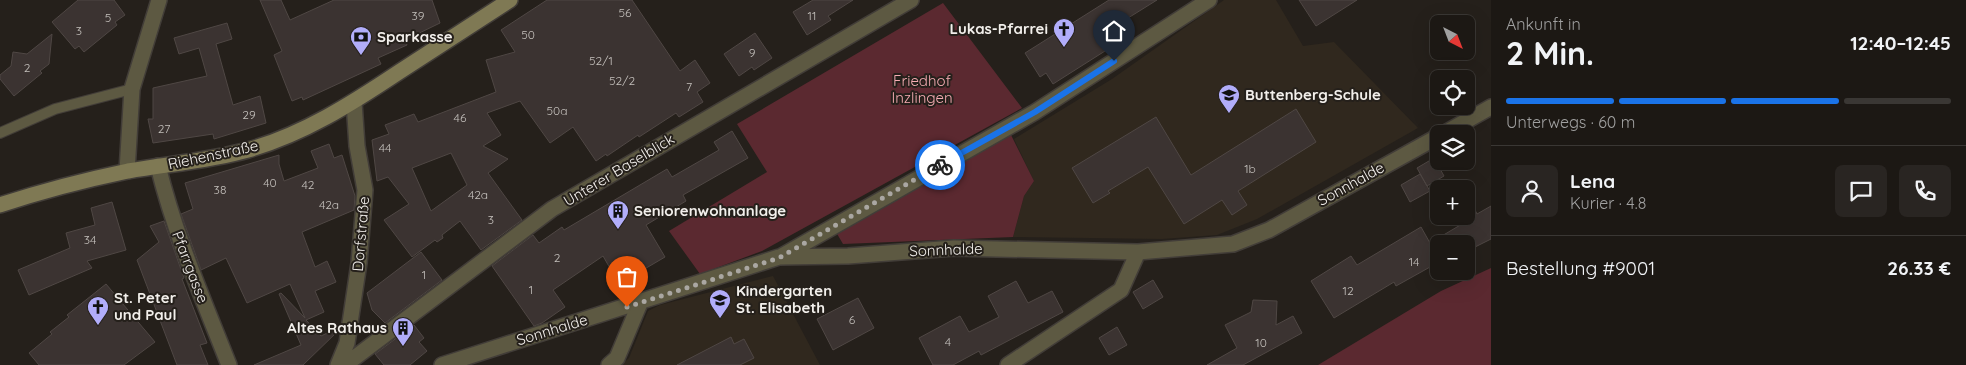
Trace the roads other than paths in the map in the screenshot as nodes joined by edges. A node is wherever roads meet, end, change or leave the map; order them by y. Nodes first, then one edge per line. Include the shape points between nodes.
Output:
1 (159, 0) edge
2 (510, 0) edge
3 (911, 0) edge
4 (1209, 0) edge
5 (132, 89) junction
6 (354, 102) junction
7 (1491, 107) edge
8 (1458, 125) edge
9 (0, 133) edge
10 (1430, 141) edge
11 (158, 166) junction
12 (128, 171) junction
13 (0, 205) edge
14 (1138, 252) junction
15 (779, 258) junction
16 (640, 303) junction
17 (229, 365) edge
18 (338, 365) edge
19 (345, 365) edge
20 (442, 365) edge
21 (609, 365) edge
22 (1008, 365) edge

1 - 5 street
2 - 6 street, Riehenstraße
3 - 19 street, Unterer Baselblick via 552,209
4 - 15 street via 1035,112
5 - 9 lane via 55,109
5 - 12 street
6 - 11 street, Riehenstraße via 325,120 248,150
6 - 18 street, Dorfstraße via 365,190 349,334
7 - 8 street
10 - 14 street, Sonnhalde via 1260,233 1233,244
11 - 12 street, Riehenstraße
11 - 17 street, Pfarrgasse via 183,252
12 - 13 street, Riehenstraße via 42,191
14 - 15 street, Sonnhalde via 954,248
14 - 22 street via 1121,290
15 - 16 street, Sonnhalde
16 - 20 street, Sonnhalde
16 - 21 street via 617,358

